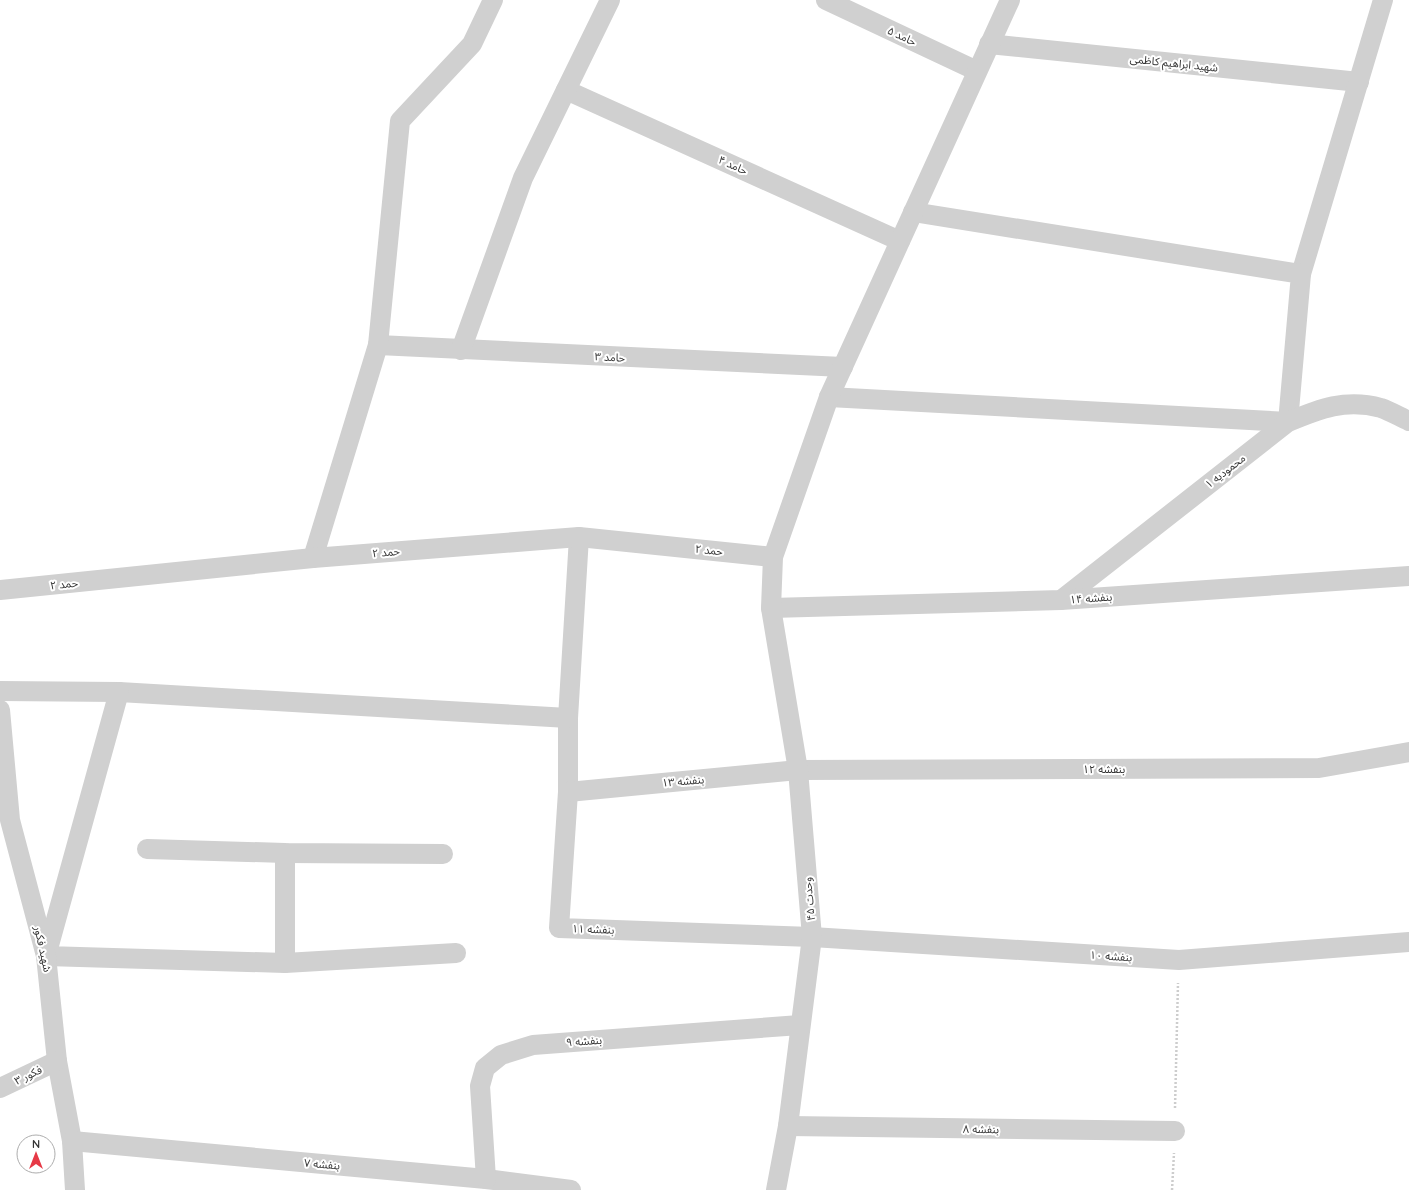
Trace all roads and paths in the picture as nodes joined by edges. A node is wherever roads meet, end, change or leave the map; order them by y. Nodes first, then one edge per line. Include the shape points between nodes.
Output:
1 (493, 0) edge
2 (610, 0) edge
3 (826, 0) edge
4 (1010, 0) edge
5 (1383, 0) edge
6 (989, 44) junction
7 (977, 71) junction
8 (1359, 82) junction
9 (566, 90) junction
10 (913, 212) junction
11 (900, 241) junction
12 (1301, 274) junction
13 (378, 345) junction
14 (461, 350) junction
15 (843, 367) junction
16 (829, 397) junction
17 (1409, 421) edge
18 (1288, 422) junction
19 (579, 536) junction
20 (773, 557) junction
21 (313, 558) junction
22 (1409, 576) edge
23 (0, 590) edge
24 (1061, 600) junction
25 (772, 608) junction
26 (0, 691) edge
27 (119, 692) junction
28 (0, 710) edge
29 (568, 718) junction
30 (1409, 752) edge
31 (798, 770) junction
32 (568, 792) junction
33 (5, 823) edge
34 (147, 849) dead end
35 (285, 853) junction
36 (444, 854) dead end
37 (812, 937) junction
38 (1409, 942) edge
39 (456, 953) dead end
40 (46, 956) junction
41 (1179, 960) junction
42 (285, 963) junction
43 (800, 1025) junction
44 (57, 1061) junction
45 (0, 1088) edge
46 (788, 1126) junction
47 (1174, 1132) junction
48 (72, 1142) junction
49 (486, 1179) junction
50 (75, 1190) edge
51 (571, 1190) edge
52 (776, 1190) edge
53 (1172, 1190) edge

1 - 13 street via 472,44 400,121
2 - 9 street
3 - 7 street, حامد ۵
4 - 6 street, وحدت ۴۵
5 - 8 street
6 - 7 street, وحدت ۴۵
6 - 8 street, شهید ابراهیم کاظمی
7 - 10 street, وحدت ۴۵
8 - 12 street
9 - 11 street, حامد ۴
9 - 14 street via 523,178
10 - 11 street, وحدت ۴۵
10 - 12 street
11 - 15 street, وحدت ۴۵
12 - 18 street
13 - 14 street, حامد ۳
13 - 21 street
14 - 15 street, حامد ۳
15 - 16 street, وحدت ۴۵
16 - 18 street
16 - 20 street, وحدت ۴۵
17 - 18 street, محمودیه ۱ via 1381,408 1351,404 1323,407
18 - 24 street, محمودیه ۱
19 - 20 street, حمد ۲
19 - 21 street, حمد ۲
19 - 29 street, بنفشه ۱۱
20 - 25 street, وحدت ۴۵
21 - 23 street, حمد ۲
22 - 24 street, بنفشه ۱۴
24 - 25 street, بنفشه ۱۴
25 - 31 street, وحدت ۴۵
26 - 27 street
27 - 29 street
27 - 40 street
28 - 33 street, شهید فکور
29 - 32 street, بنفشه ۱۱
30 - 31 street, بنفشه ۱۲ via 1319,768
31 - 32 street, بنفشه ۱۳
31 - 37 street, وحدت ۴۵
32 - 37 street, بنفشه ۱۱ via 559,928
33 - 40 street, شهید فکور
34 - 35 street
35 - 36 street
35 - 42 street
37 - 41 street, بنفشه ۱۰
37 - 43 street, وحدت ۴۵
38 - 41 street, بنفشه ۱۰
39 - 42 street
40 - 42 street
40 - 44 street, شهید فکور
41 - 47 path
43 - 46 street, وحدت ۴۵
43 - 49 street, بنفشه ۹ via 533,1045 501,1055 485,1068 480,1086
44 - 45 street, فکور ۳
44 - 48 street, شهید فکور
46 - 47 street, بنفشه ۸
46 - 52 street, وحدت ۴۵
47 - 53 path
48 - 49 street, بنفشه ۷
48 - 50 street, شهید فکور
49 - 51 street, بنفشه ۷

